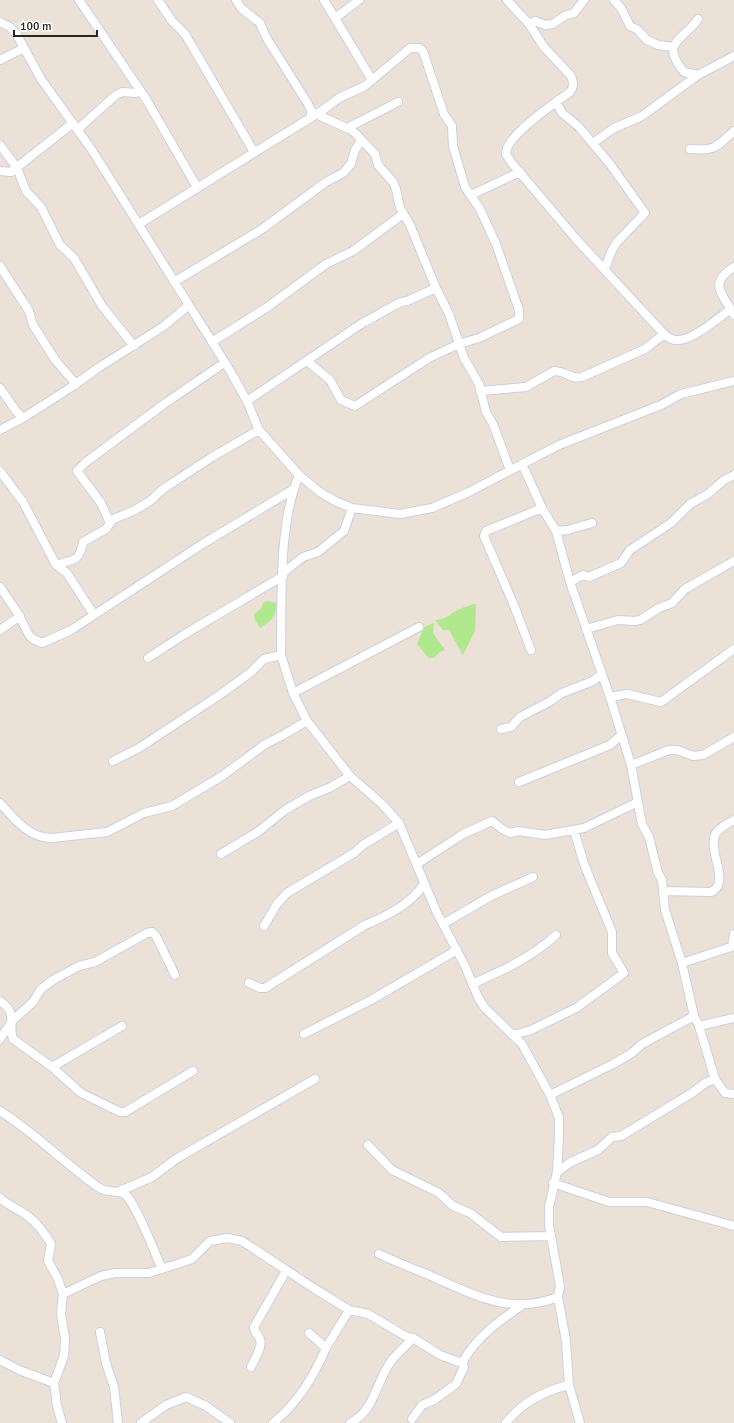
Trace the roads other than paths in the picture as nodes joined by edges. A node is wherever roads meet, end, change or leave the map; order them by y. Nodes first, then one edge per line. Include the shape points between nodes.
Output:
1 (79, 0) edge
2 (158, 0) edge
3 (236, 0) edge
4 (324, 0) edge
5 (359, 0) edge
6 (507, 0) edge
7 (584, 0) edge
8 (614, 0) edge
9 (335, 18) junction
10 (698, 20) dead end
11 (0, 22) edge
12 (529, 24) junction
13 (673, 47) junction
14 (24, 48) junction
15 (734, 56) edge
16 (0, 60) edge
17 (698, 75) junction
18 (372, 80) junction
19 (138, 91) junction
20 (398, 102) dead end
21 (556, 102) junction
22 (314, 116) junction
23 (75, 126) junction
24 (347, 128) junction
25 (734, 131) edge
26 (361, 142) junction
27 (593, 143) junction
28 (0, 145) edge
29 (690, 149) dead end
30 (254, 152) junction
31 (17, 168) junction
32 (0, 171) edge
33 (520, 172) junction
34 (197, 187) junction
35 (471, 195) junction
36 (403, 214) junction
37 (138, 224) junction
38 (0, 266) edge
39 (734, 267) edge
40 (604, 269) junction
41 (174, 282) junction
42 (436, 288) junction
43 (190, 305) junction
44 (732, 312) edge
45 (664, 334) junction
46 (212, 342) junction
47 (134, 346) junction
48 (462, 346) junction
49 (307, 361) junction
50 (224, 363) junction
51 (734, 381) edge
52 (76, 384) junction
53 (0, 388) edge
54 (480, 391) junction
55 (247, 401) junction
56 (23, 418) junction
57 (0, 430) edge
58 (259, 430) junction
59 (522, 464) junction
60 (510, 470) junction
61 (0, 471) edge
62 (300, 475) junction
63 (734, 475) edge
64 (294, 488) junction
65 (352, 508) junction
66 (542, 508) junction
67 (109, 521) junction
68 (592, 524) dead end
69 (556, 531) junction
70 (734, 561) edge
71 (56, 565) junction
72 (283, 575) junction
73 (570, 582) junction
74 (0, 587) edge
75 (94, 615) junction
76 (20, 616) junction
77 (419, 627) dead end
78 (586, 629) junction
79 (0, 630) edge
80 (734, 649) edge
81 (531, 650) dead end
82 (281, 655) junction
83 (148, 658) dead end
84 (602, 674) junction
85 (293, 693) junction
86 (610, 697) junction
87 (307, 720) junction
88 (501, 730) dead end
89 (621, 735) junction
90 (734, 737) edge
91 (113, 761) dead end
92 (631, 765) junction
93 (350, 776) junction
94 (519, 782) dead end
95 (638, 802) junction
96 (0, 803) edge
97 (734, 820) edge
98 (399, 824) junction
99 (574, 830) junction
100 (221, 854) dead end
101 (417, 864) junction
102 (533, 877) dead end
103 (424, 884) junction
104 (663, 891) junction
105 (443, 924) junction
106 (264, 926) dead end
107 (734, 934) edge
108 (556, 935) dead end
109 (733, 946) edge
110 (457, 950) junction
111 (682, 963) junction
112 (175, 975) dead end
113 (249, 983) dead end
114 (472, 984) junction
115 (0, 1001) edge
116 (694, 1016) junction
117 (734, 1018) edge
118 (13, 1020) junction
119 (122, 1026) dead end
120 (699, 1026) junction
121 (304, 1034) dead end
122 (513, 1035) junction
123 (0, 1039) edge
124 (52, 1067) junction
125 (193, 1071) dead end
126 (315, 1079) dead end
127 (715, 1079) junction
128 (734, 1094) edge
129 (550, 1095) junction
130 (0, 1111) edge
131 (368, 1146) dead end
132 (557, 1172) junction
133 (553, 1183) junction
134 (120, 1191) junction
135 (0, 1198) edge
136 (734, 1226) edge
137 (550, 1236) junction
138 (379, 1254) dead end
139 (162, 1269) junction
140 (286, 1271) junction
141 (64, 1294) junction
142 (558, 1297) junction
143 (524, 1304) junction
144 (349, 1310) junction
145 (100, 1332) dead end
146 (309, 1333) dead end
147 (414, 1338) junction
148 (326, 1348) junction
149 (0, 1360) edge
150 (462, 1363) junction
151 (251, 1367) dead end
152 (54, 1383) junction
153 (569, 1385) junction
154 (412, 1419) dead end
155 (62, 1423) edge
156 (118, 1423) edge
157 (141, 1423) edge
158 (230, 1423) edge
159 (272, 1423) edge
160 (350, 1423) edge
161 (506, 1423) edge
162 (580, 1423) edge

1 - 19 street
2 - 30 street via 185,34
3 - 22 street via 241,8 260,23
4 - 9 street
5 - 9 street
6 - 12 street
7 - 12 street via 574,13 564,16 554,24 545,25 535,21
8 - 13 street via 630,26 647,40
9 - 18 street
10 - 13 street via 676,40
11 - 14 street via 10,27
12 - 21 street via 544,47 574,81 574,87 570,92
13 - 17 street via 674,57 684,72
14 - 16 street
14 - 23 street via 41,79
15 - 17 street
17 - 27 street via 642,116 614,128
18 - 22 street via 339,98
18 - 35 street via 410,48 419,48 423,51 444,114 452,126 452,141 461,176
19 - 23 street via 116,95
19 - 34 street via 146,99
20 - 24 street
21 - 27 street via 562,113
21 - 33 street via 523,128 507,145 506,154
22 - 24 street
22 - 30 street
23 - 31 street
23 - 37 street
24 - 26 street via 356,134
25 - 29 street via 712,149
26 - 36 street via 375,154 378,164 393,182
26 - 41 street via 355,150 351,164 342,173 262,230
27 - 40 street via 645,213 617,242
28 - 31 street
30 - 34 street
31 - 32 street via 7,173
31 - 47 street via 23,186 40,207 60,245 74,258 102,306
33 - 35 street
33 - 40 street via 571,234
34 - 37 street
35 - 48 street via 496,244 520,316 502,329
36 - 42 street
36 - 46 street via 353,251 326,264 266,308
37 - 41 street
38 - 52 street via 29,311 33,325 56,361
39 - 44 street via 723,276 718,286
40 - 45 street
41 - 43 street
42 - 48 street
42 - 49 street via 397,303
43 - 46 street
43 - 47 street
44 - 45 street via 685,339 677,340
45 - 54 street via 645,350 582,377 572,377 558,370 526,387
46 - 50 street
47 - 52 street
48 - 49 street via 429,358 355,406 341,400 330,380
48 - 54 street via 464,358 475,375
49 - 55 street
50 - 55 street
50 - 67 street via 164,404 77,471 101,503
51 - 59 street via 681,394 661,405 560,444
52 - 56 street
53 - 56 street
54 - 60 street
55 - 58 street
56 - 57 street
58 - 62 street
58 - 67 street via 212,457 140,507
59 - 60 street
59 - 66 street
60 - 65 street via 469,492 416,512 388,514
61 - 71 street via 23,502
62 - 64 street
62 - 65 street via 329,498
63 - 73 street via 690,504 671,523 630,550 621,563 600,574 589,577 583,575
64 - 72 street via 288,507
64 - 75 street
65 - 72 street via 344,531 318,552 304,557
66 - 69 street
66 - 81 street via 486,531 484,536 514,603
67 - 71 street via 111,522 106,529 83,542 81,554 77,558
68 - 69 street
69 - 73 street
70 - 78 street via 685,589 672,603 640,620 618,620
71 - 75 street via 67,573
72 - 82 street
72 - 83 street
73 - 78 street
74 - 76 street
75 - 76 street via 71,630 42,643 29,635
76 - 79 street
77 - 85 street
78 - 84 street
80 - 86 street via 661,702 627,694
82 - 85 street
82 - 91 street via 264,659 250,673 218,696 139,748
84 - 86 street
84 - 88 street via 593,681 562,693 520,717 511,727
85 - 87 street
86 - 89 street
87 - 93 street
87 - 96 street via 264,745 222,776 183,800 144,814 107,832 43,837 25,829
89 - 92 street
89 - 94 street via 610,745
90 - 92 street via 703,755 692,756 677,750 669,750
92 - 95 street
93 - 98 street via 382,804
93 - 100 street via 285,810
95 - 99 street
95 - 104 street via 642,824 649,836
97 - 104 street via 717,833 714,840 720,876 717,890
98 - 101 street
98 - 106 street via 287,893
99 - 101 street via 545,835 518,831 510,833 492,821 463,834
99 - 122 street via 584,864 612,932 612,953 624,973 576,1008 531,1030
101 - 103 street
102 - 105 street via 491,896
103 - 105 street
103 - 113 street via 410,901 365,925 265,988
104 - 111 street
105 - 110 street
107 - 109 street
108 - 114 street via 541,949
109 - 111 street
110 - 114 street
110 - 121 street via 371,1000
111 - 116 street
112 - 118 street via 156,936 152,932 148,933 95,962 79,966 53,980
114 - 122 street via 484,1007
115 - 118 street via 8,1006
116 - 120 street
116 - 129 street via 642,1044 613,1064
117 - 120 street
118 - 123 street
118 - 124 street via 13,1039
119 - 124 street
120 - 127 street
122 - 129 street via 534,1063
124 - 125 street via 81,1093 120,1112 125,1112
126 - 134 street via 181,1156 152,1178
127 - 128 street via 725,1092
127 - 132 street via 621,1136 612,1137 598,1150 571,1162
129 - 132 street via 559,1118
130 - 134 street via 24,1126 66,1164 104,1192
131 - 137 street via 392,1170 439,1193 453,1206 470,1213 501,1237
132 - 133 street
133 - 136 street via 609,1202 647,1202
133 - 137 street via 549,1207
134 - 139 street via 126,1196 142,1223
135 - 141 street via 29,1217 43,1232 51,1244 48,1261
137 - 142 street via 560,1286
138 - 143 street via 472,1295
139 - 140 street via 192,1259 210,1241 227,1238 242,1241
139 - 141 street via 149,1273 115,1273 101,1276
140 - 144 street
140 - 151 street via 254,1327 261,1345
141 - 152 street via 61,1314 64,1356
142 - 143 street via 535,1304
142 - 153 street via 566,1341
143 - 150 street via 485,1333 469,1350
144 - 147 street via 368,1314 407,1337
144 - 148 street
145 - 156 street via 114,1387
146 - 148 street
147 - 150 street via 440,1355
147 - 160 street via 392,1360 374,1398 360,1418
148 - 159 street via 319,1364 291,1407
149 - 152 street
150 - 154 street via 464,1368 456,1384 434,1400 422,1405
152 - 155 street
153 - 161 street via 545,1392 530,1401 516,1410
153 - 162 street
157 - 158 street via 166,1405 186,1397 206,1406

